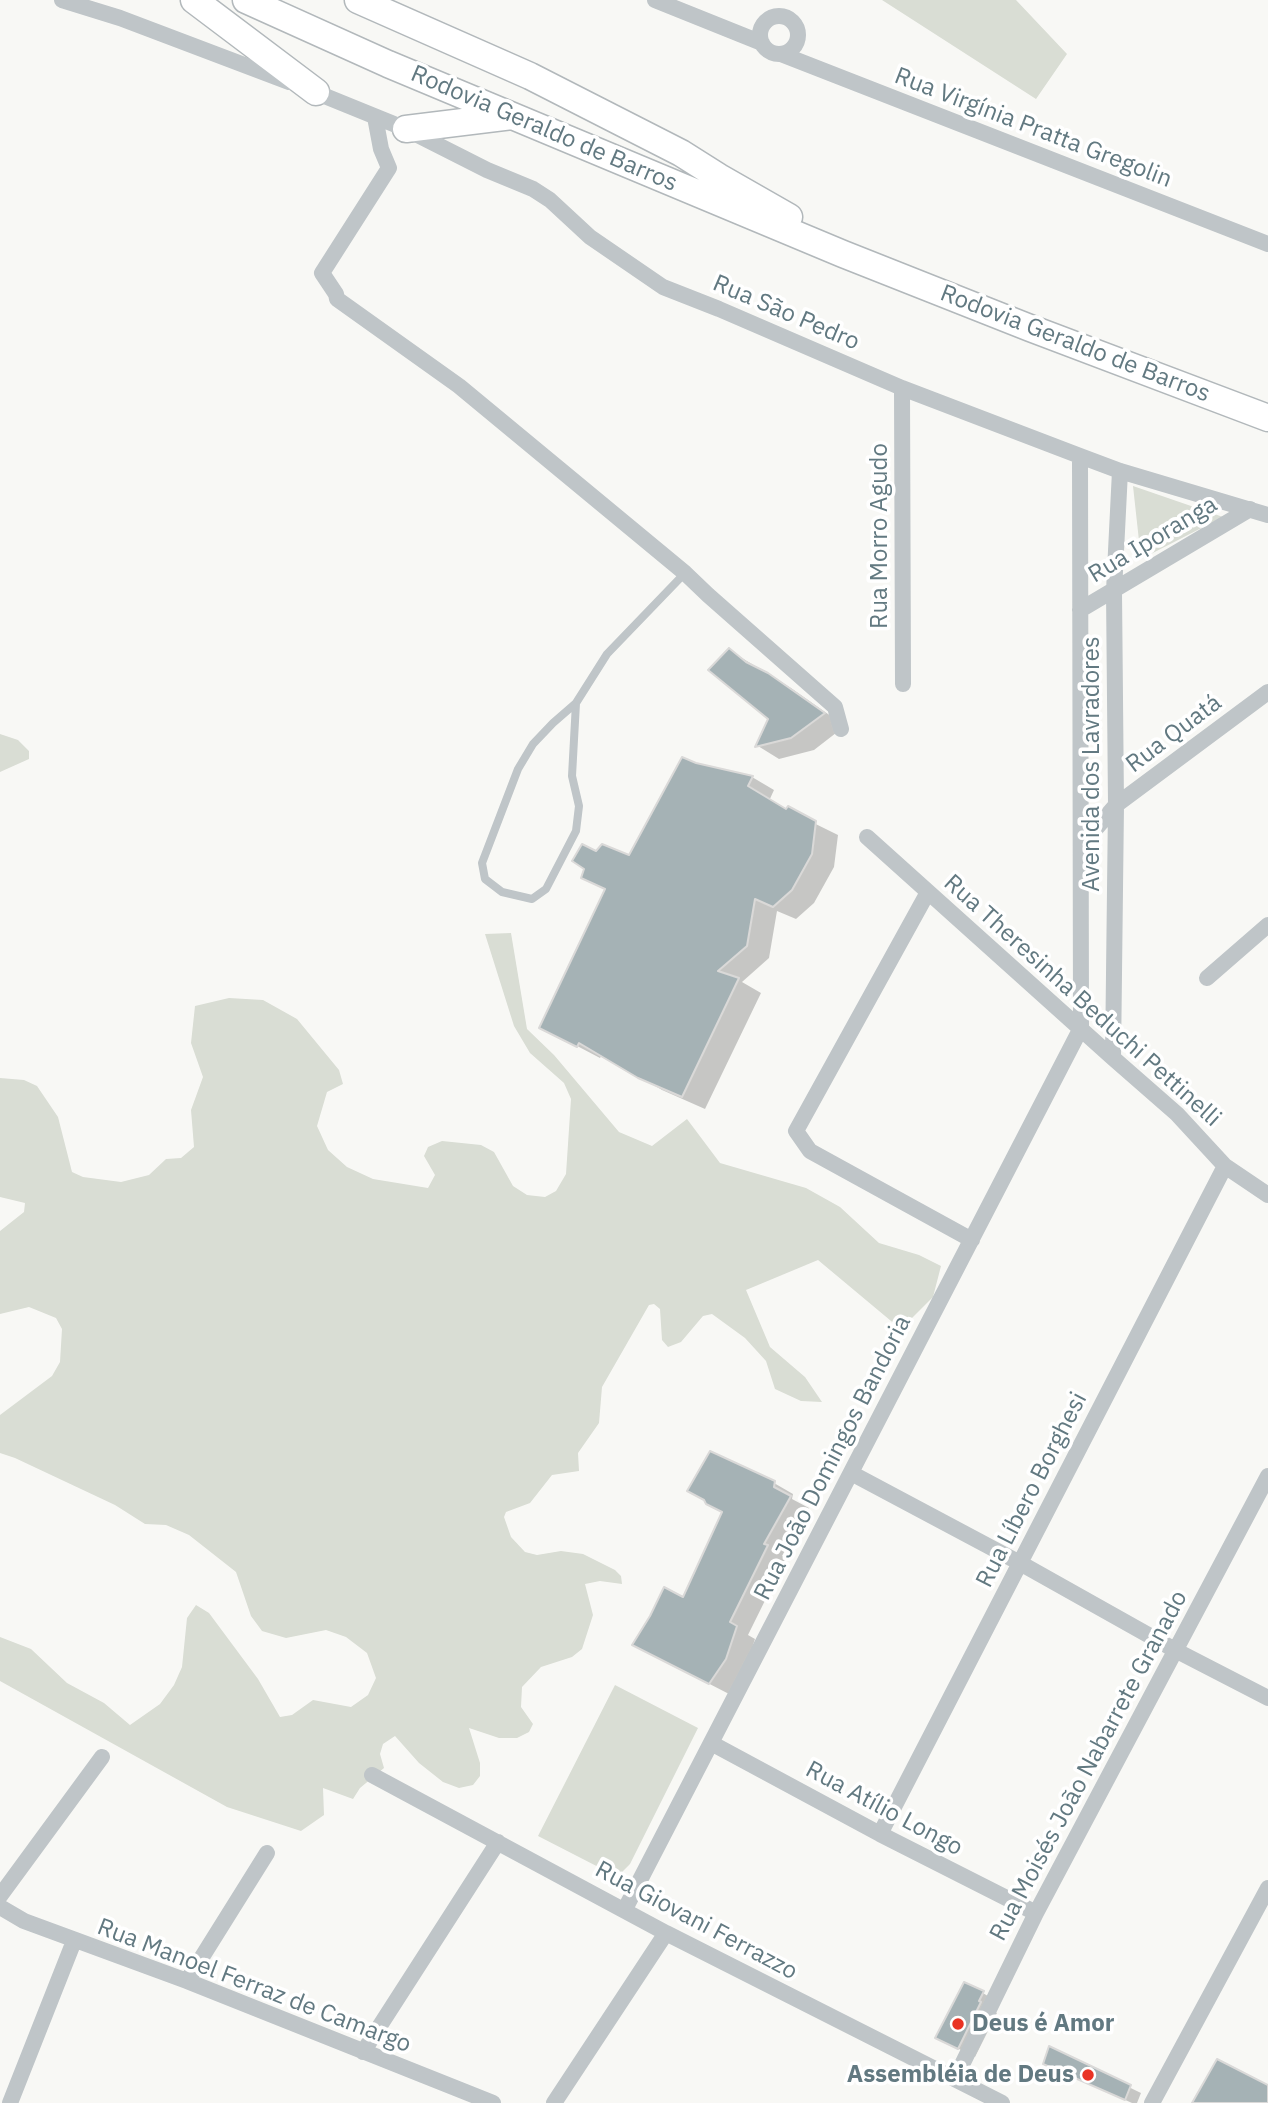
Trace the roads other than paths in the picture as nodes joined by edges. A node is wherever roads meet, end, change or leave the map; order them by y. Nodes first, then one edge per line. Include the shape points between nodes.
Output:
1 (62, 0) edge
2 (194, 0) edge
3 (246, 0) edge
4 (358, 0) edge
5 (655, 0) edge
6 (773, 0) edge
7 (780, 16) junction
8 (762, 43) junction
9 (781, 54) junction
10 (316, 92) junction
11 (512, 116) junction
12 (375, 117) junction
13 (406, 129) junction
14 (1268, 244) edge
15 (843, 254) junction
16 (902, 388) junction
17 (1268, 418) edge
18 (1080, 456) junction
19 (1120, 471) junction
20 (1250, 509) junction
21 (1268, 515) edge
22 (685, 573) junction
23 (1114, 591) junction
24 (1080, 610) junction
25 (903, 684) dead end
26 (1268, 692) edge
27 (576, 703) junction
28 (841, 729) dead end
29 (1116, 805) junction
30 (867, 837) dead end
31 (1081, 846) junction
32 (928, 892) junction
33 (1268, 925) edge
34 (1206, 978) dead end
35 (1082, 1028) junction
36 (1113, 1058) junction
37 (1225, 1166) junction
38 (1268, 1195) edge
39 (972, 1240) junction
40 (851, 1473) junction
41 (1268, 1476) edge
42 (1020, 1563) junction
43 (1175, 1650) junction
44 (1268, 1698) edge
45 (711, 1743) junction
46 (102, 1757) dead end
47 (372, 1775) dead end
48 (880, 1834) junction
49 (498, 1842) junction
50 (267, 1853) dead end
51 (1268, 1888) edge
52 (0, 1896) edge
53 (0, 1908) edge
54 (625, 1909) junction
55 (1036, 1913) junction
56 (666, 1933) junction
57 (74, 1941) junction
58 (187, 1981) junction
59 (363, 2052) junction
60 (955, 2079) junction
61 (10, 2103) edge
62 (493, 2103) edge
63 (554, 2103) edge
64 (1002, 2103) edge
65 (1152, 2103) edge

1 - 10 street, Rua São Pedro
2 - 10 highway
3 - 11 highway, Rodovia Geraldo de Barros
4 - 15 highway, Rodovia Geraldo de Barros via 530,76 646,135 780,211
5 - 8 street
6 - 7 street
7 - 8 street via 769,18 762,26
7 - 9 street via 790,19 798,34 791,50
8 - 9 street
9 - 14 street, Rua Virgínia Pratta Gregolin
10 - 12 street, Rua São Pedro
11 - 13 highway
11 - 15 highway, Rodovia Geraldo de Barros
12 - 13 street, Rua São Pedro
12 - 22 street via 389,167 322,273 337,299 459,386
13 - 16 street, Rua São Pedro via 533,189 590,237 663,287
15 - 17 highway, Rodovia Geraldo de Barros
16 - 18 street, Rua São Pedro
16 - 25 street, Rua Morro Agudo
18 - 19 street, Rua São Pedro
18 - 24 street, Avenida dos Lavradores
19 - 20 street, Rua São Pedro
19 - 23 street, Avenida dos Lavradores
20 - 21 street, Rua São Pedro
20 - 23 street, Rua Iporanga
22 - 27 lane via 607,654
22 - 28 street via 835,707
23 - 24 street, Rua Iporanga
23 - 29 street, Avenida dos Lavradores
24 - 31 street, Avenida dos Lavradores
26 - 29 street, Rua Quatá
27 - 27 lane via 533,744 518,769 482,863 485,879 502,892 532,899 546,889 576,831 579,806 572,776
29 - 31 street, Rua Quatá
29 - 36 street, Avenida dos Lavradores
30 - 32 street, Rua Theresinha Beduchi Pettinelli
31 - 35 street, Avenida dos Lavradores
32 - 35 street, Rua Theresinha Beduchi Pettinelli
32 - 39 street via 796,1131 810,1151
33 - 34 street
35 - 36 street, Rua Theresinha Beduchi Pettinelli
35 - 39 street, Rua João Domingos Bandoria
36 - 37 street, Rua Theresinha Beduchi Pettinelli via 1177,1114
37 - 38 street, Rua Theresinha Beduchi Pettinelli
37 - 42 street, Rua Líbero Borghesi
39 - 40 street, Rua João Domingos Bandoria
40 - 42 street
40 - 45 street, Rua João Domingos Bandoria
41 - 43 street, Rua Moisés João Nabarrete Granado
42 - 43 street
42 - 48 street, Rua Líbero Borghesi
43 - 44 street
43 - 55 street, Rua Moisés João Nabarrete Granado
45 - 48 street, Rua Atílio Longo
45 - 54 street, Rua João Domingos Bandoria
46 - 52 street
47 - 49 street, Rua Giovani Ferrazzo
48 - 55 street, Rua Atílio Longo
49 - 54 street, Rua Giovani Ferrazzo
49 - 59 street
50 - 58 street
51 - 65 street
53 - 57 street, Rua Manoel Ferraz de Camargo
54 - 56 street, Rua Giovani Ferrazzo
55 - 60 street, Rua Moisés João Nabarrete Granado
56 - 60 street, Rua Giovani Ferrazzo
56 - 63 street
57 - 58 street, Rua Manoel Ferraz de Camargo
57 - 61 street
58 - 59 street, Rua Manoel Ferraz de Camargo
59 - 62 street, Rua Manoel Ferraz de Camargo
60 - 64 street, Rua Giovani Ferrazzo

